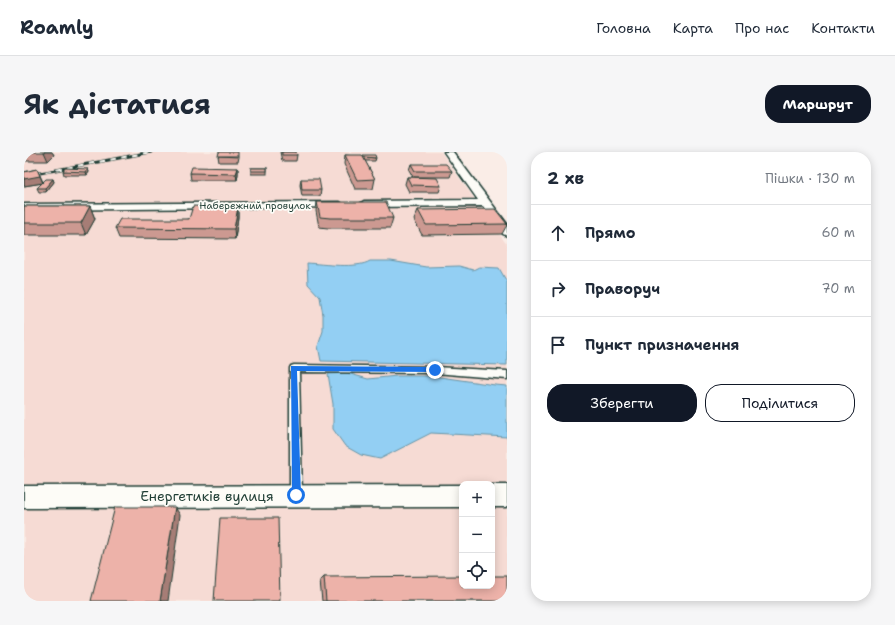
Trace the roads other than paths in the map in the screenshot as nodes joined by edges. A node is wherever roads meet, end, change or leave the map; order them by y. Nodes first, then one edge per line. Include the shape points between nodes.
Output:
1 (448, 152) edge
2 (485, 203) junction
3 (24, 207) edge
4 (507, 232) edge
5 (507, 374) edge
6 (296, 495) junction
7 (459, 496) edge
8 (495, 496) edge
9 (507, 496) edge
10 (24, 497) edge

1 - 2 street
2 - 3 street, Набережний провулок
2 - 4 street
5 - 6 lane via 294,368
6 - 7 street, Енергетиків вулиця
6 - 10 street, Енергетиків вулиця
8 - 9 street

